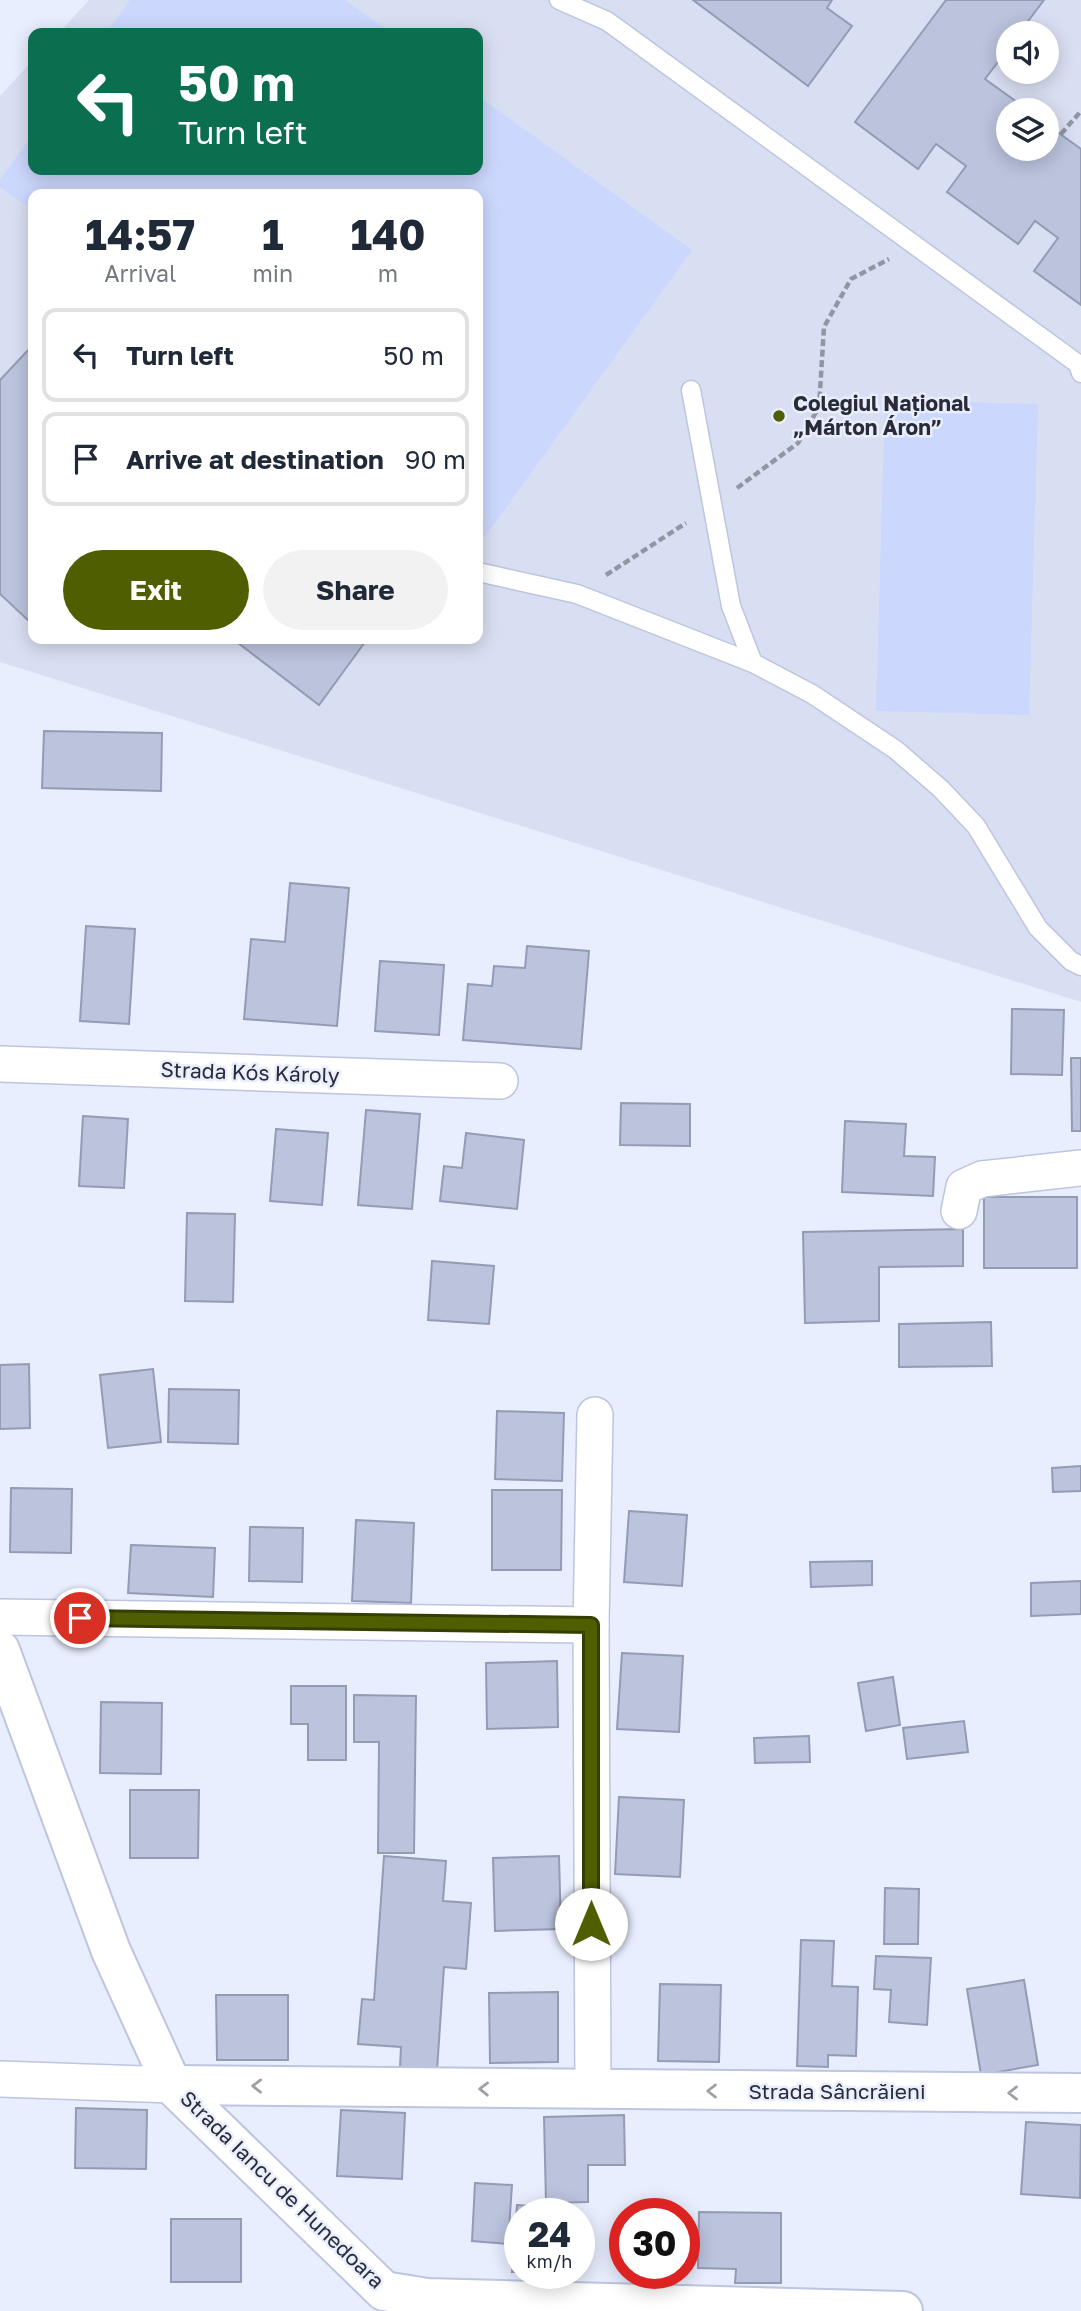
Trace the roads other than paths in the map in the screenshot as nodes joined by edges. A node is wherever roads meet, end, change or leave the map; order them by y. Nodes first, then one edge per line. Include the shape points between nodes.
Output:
1 (559, 0) edge
2 (1081, 373) edge
3 (691, 390) dead end
4 (483, 573) edge
5 (753, 663) junction
6 (1081, 966) edge
7 (0, 1064) edge
8 (500, 1081) dead end
9 (1081, 1168) edge
10 (959, 1211) dead end
11 (595, 1415) dead end
12 (0, 1617) edge
13 (591, 1625) junction
14 (0, 1650) edge
15 (0, 2078) edge
16 (172, 2084) junction
17 (593, 2090) junction
18 (1081, 2093) edge
19 (386, 2301) edge
20 (902, 2311) edge

1 - 2 lane via 607,21 1078,365
3 - 5 lane via 731,606
4 - 5 lane via 576,594
5 - 6 lane via 812,694 896,750 941,789 976,827 1038,928
7 - 8 street, Strada Kós Károly
9 - 10 street via 982,1179 964,1187
11 - 13 street
12 - 13 street
13 - 17 street
14 - 16 street, Strada Iancu de Hunedoara via 111,1951
15 - 16 street
17 -> 16 street, Strada Sâncrăieni
16 - 19 street, Strada Iancu de Hunedoara
18 -> 17 street, Strada Sâncrăieni
19 - 20 street, Strada Iancu de Hunedoara

